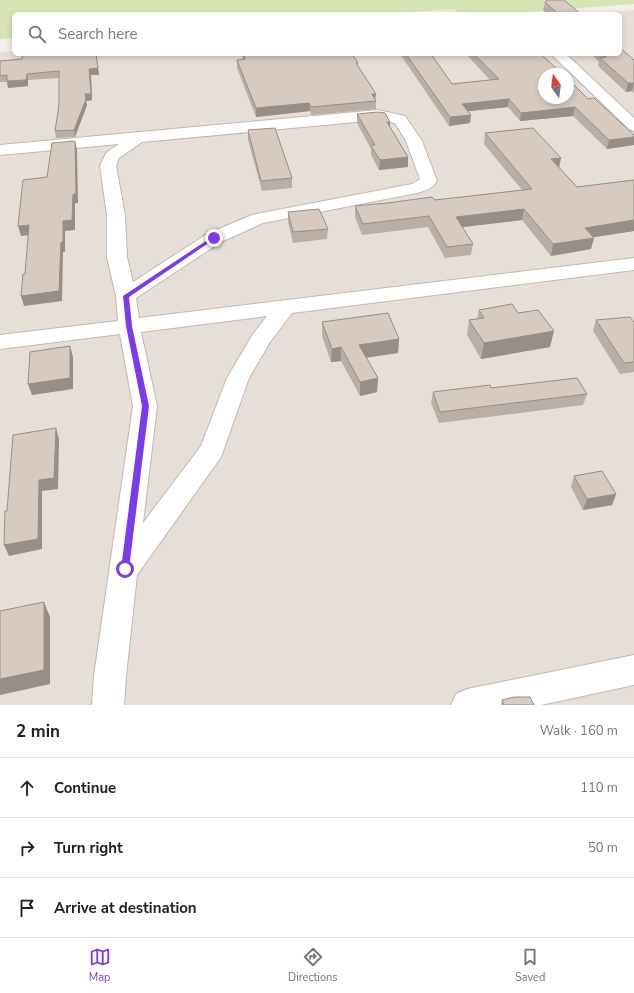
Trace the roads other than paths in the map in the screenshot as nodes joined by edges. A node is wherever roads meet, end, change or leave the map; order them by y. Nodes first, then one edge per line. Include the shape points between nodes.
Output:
1 (560, 56) edge
2 (634, 126) edge
3 (138, 138) junction
4 (0, 150) edge
5 (634, 264) edge
6 (126, 296) junction
7 (285, 307) junction
8 (129, 326) junction
9 (0, 342) edge
10 (125, 569) junction
11 (634, 670) edge
12 (108, 705) edge
13 (467, 705) edge

1 - 2 street
3 - 4 street
3 - 6 street via 112,156 108,166 116,215 117,257
3 - 6 street via 378,115 392,117 400,119 414,141 429,181 417,188 258,219 214,238
5 - 7 street
6 - 8 street
7 - 8 street
7 - 10 street via 261,339 238,378 212,450
8 - 9 street
8 - 10 street via 145,406
10 - 12 street
11 - 13 street

